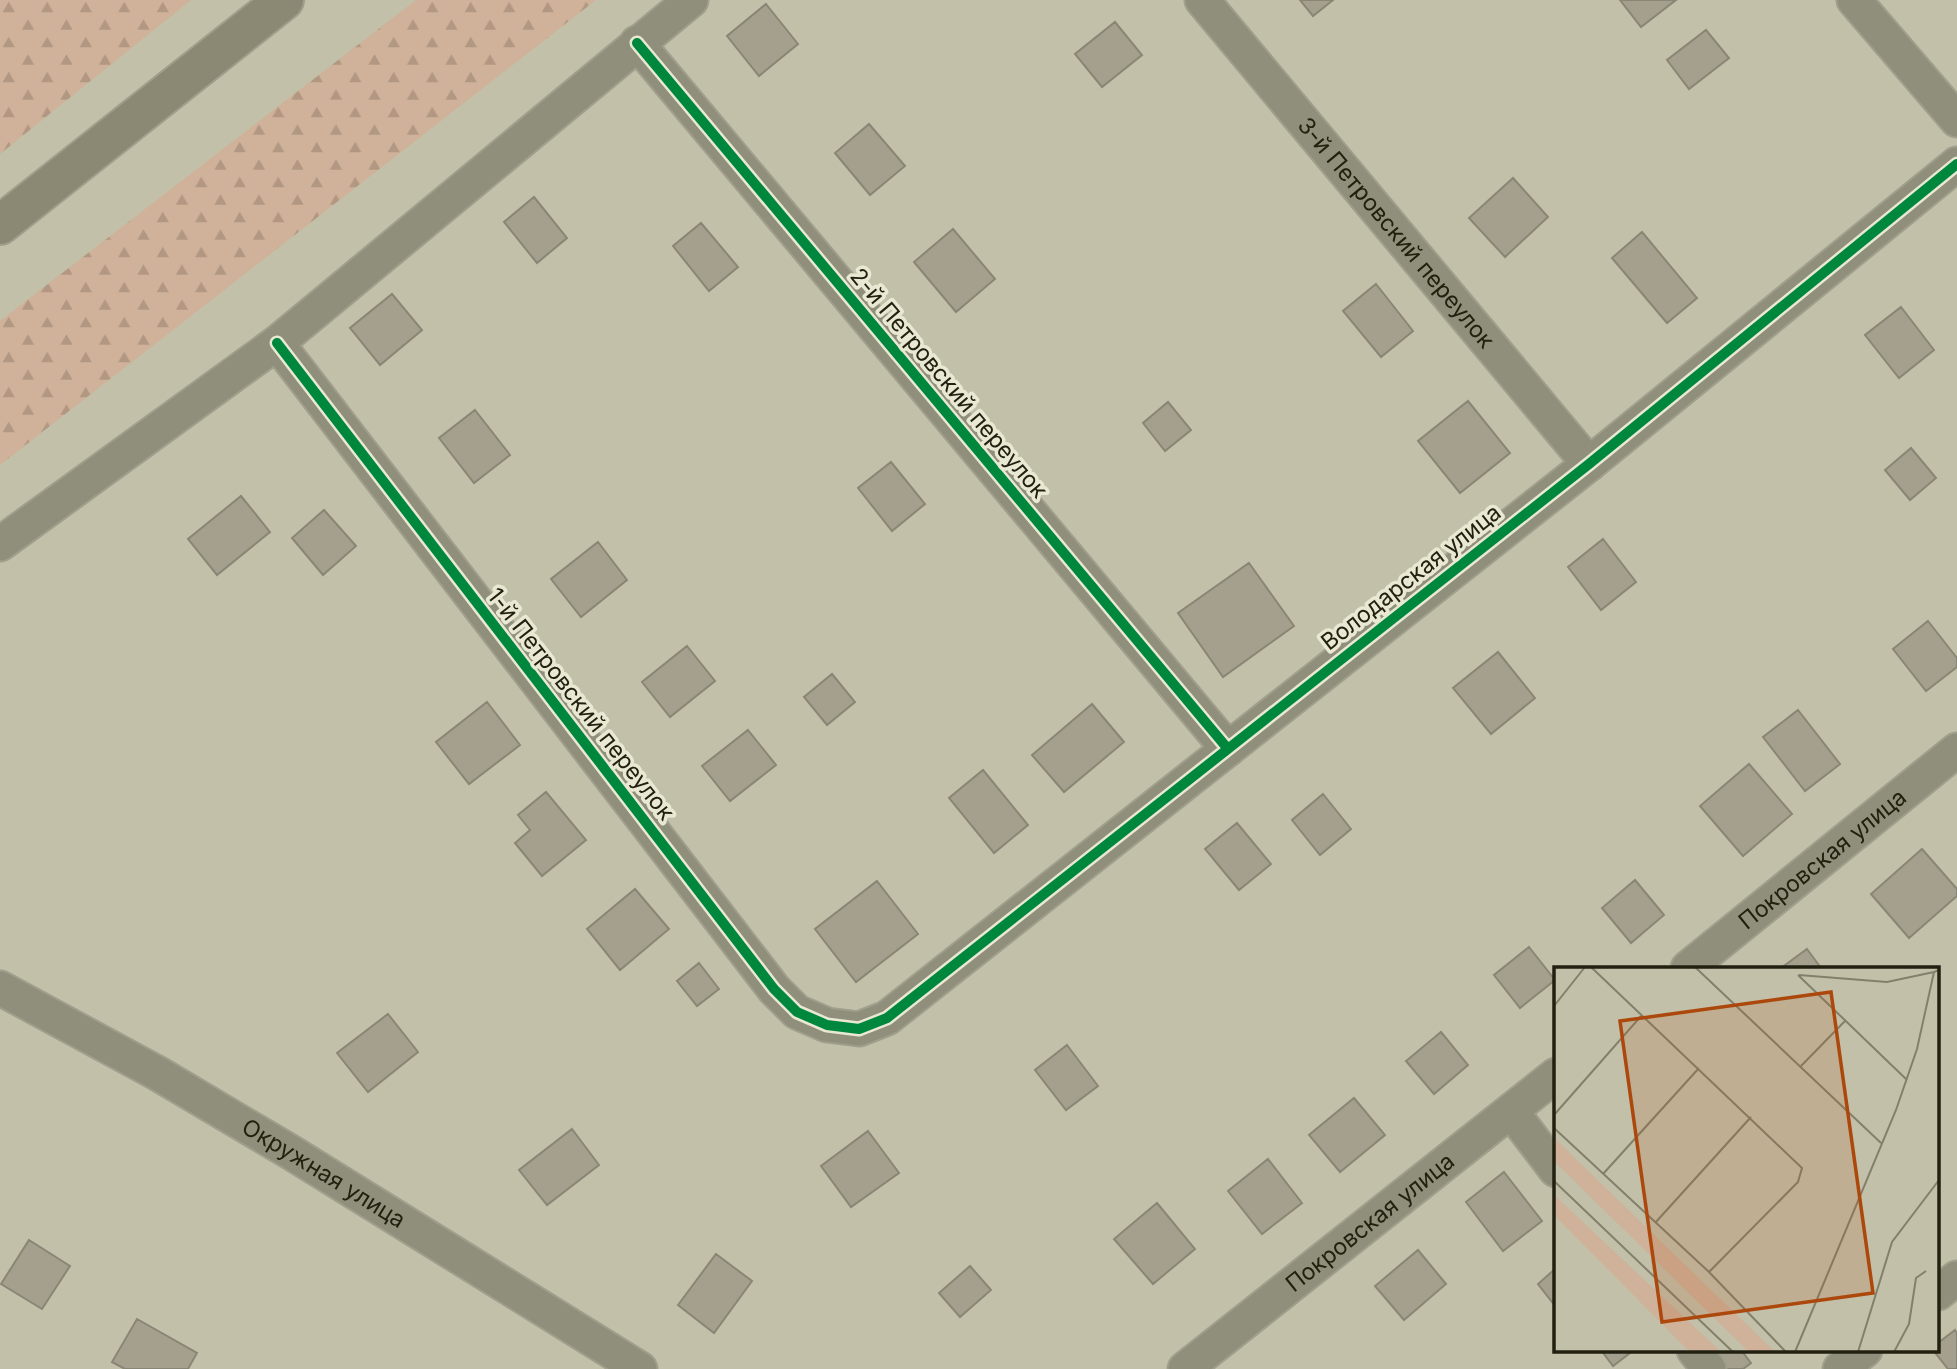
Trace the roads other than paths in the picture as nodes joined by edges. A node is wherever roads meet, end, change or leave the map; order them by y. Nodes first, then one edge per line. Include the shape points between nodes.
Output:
1 (284, 0) edge
2 (691, 0) edge
3 (1202, 0) edge
4 (1854, 0) edge
5 (637, 43) junction
6 (1957, 120) edge
7 (1957, 164) edge
8 (0, 225) edge
9 (277, 343) junction
10 (1589, 464) junction
11 (0, 544) edge
12 (1228, 749) junction
13 (1957, 750) edge
14 (1689, 967) edge
15 (0, 988) edge
16 (887, 1018) joint
17 (1554, 1077) edge
18 (1511, 1111) junction
19 (1554, 1167) edge
20 (1957, 1278) edge
21 (1940, 1291) edge
22 (1696, 1352) edge
23 (1862, 1352) edge
24 (640, 1369) edge
25 (1185, 1369) edge
26 (1709, 1369) edge
27 (1840, 1369) edge

1 - 8 main road
2 - 5 street
3 - 10 street, 3-й Петровский переулок
4 - 6 street
5 - 9 street
5 - 12 street, 2-й Петровский переулок
7 - 10 street, Володарская улица
9 - 11 street
9 - 16 street, 1-й Петровский переулок via 774,989 797,1012 827,1025 859,1028
10 - 12 street, Володарская улица
12 - 16 street, Володарская улица
13 - 14 street, Покровская улица
15 - 24 street, Окружная улица via 158,1073
17 - 18 street, Покровская улица
18 - 19 street
18 - 25 street, Покровская улица
20 - 21 street
22 - 26 street
23 - 27 street

